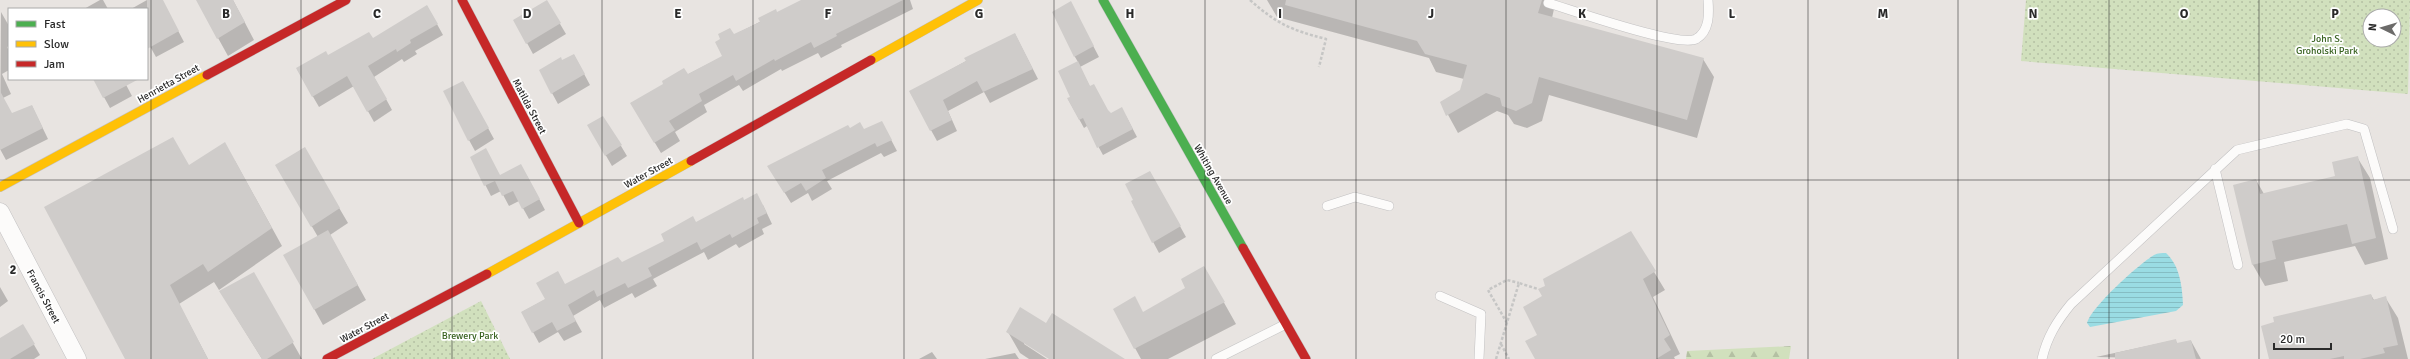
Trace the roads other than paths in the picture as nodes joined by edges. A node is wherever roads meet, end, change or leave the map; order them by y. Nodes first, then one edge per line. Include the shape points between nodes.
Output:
1 (346, 0) edge
2 (462, 0) edge
3 (978, 0) edge
4 (1103, 0) edge
5 (1708, 0) edge
6 (1548, 3) dead end
7 (2215, 169) junction
8 (0, 187) edge
9 (1327, 206) dead end
10 (1389, 206) dead end
11 (0, 212) edge
12 (579, 223) junction
13 (2392, 229) dead end
14 (2238, 265) dead end
15 (1440, 296) dead end
16 (1286, 324) junction
17 (77, 359) edge
18 (327, 359) edge
19 (1216, 359) edge
20 (1306, 359) edge
21 (1479, 359) edge
22 (2042, 359) edge

1 - 8 street, Henrietta Street
2 - 12 street, Matilda Street
3 - 12 street, Water Street
4 - 16 street, Whiting Avenue
5 - 6 lane via 1706,27 1702,34 1689,41 1663,37
7 - 13 lane via 2237,150 2347,124 2364,129
7 - 14 lane
7 - 22 lane via 2072,304 2057,321
9 - 10 lane via 1355,197
11 - 17 street, Francis Street
12 - 18 street, Water Street
15 - 21 lane via 1481,314
16 - 19 lane
16 - 20 street, Whiting Avenue

